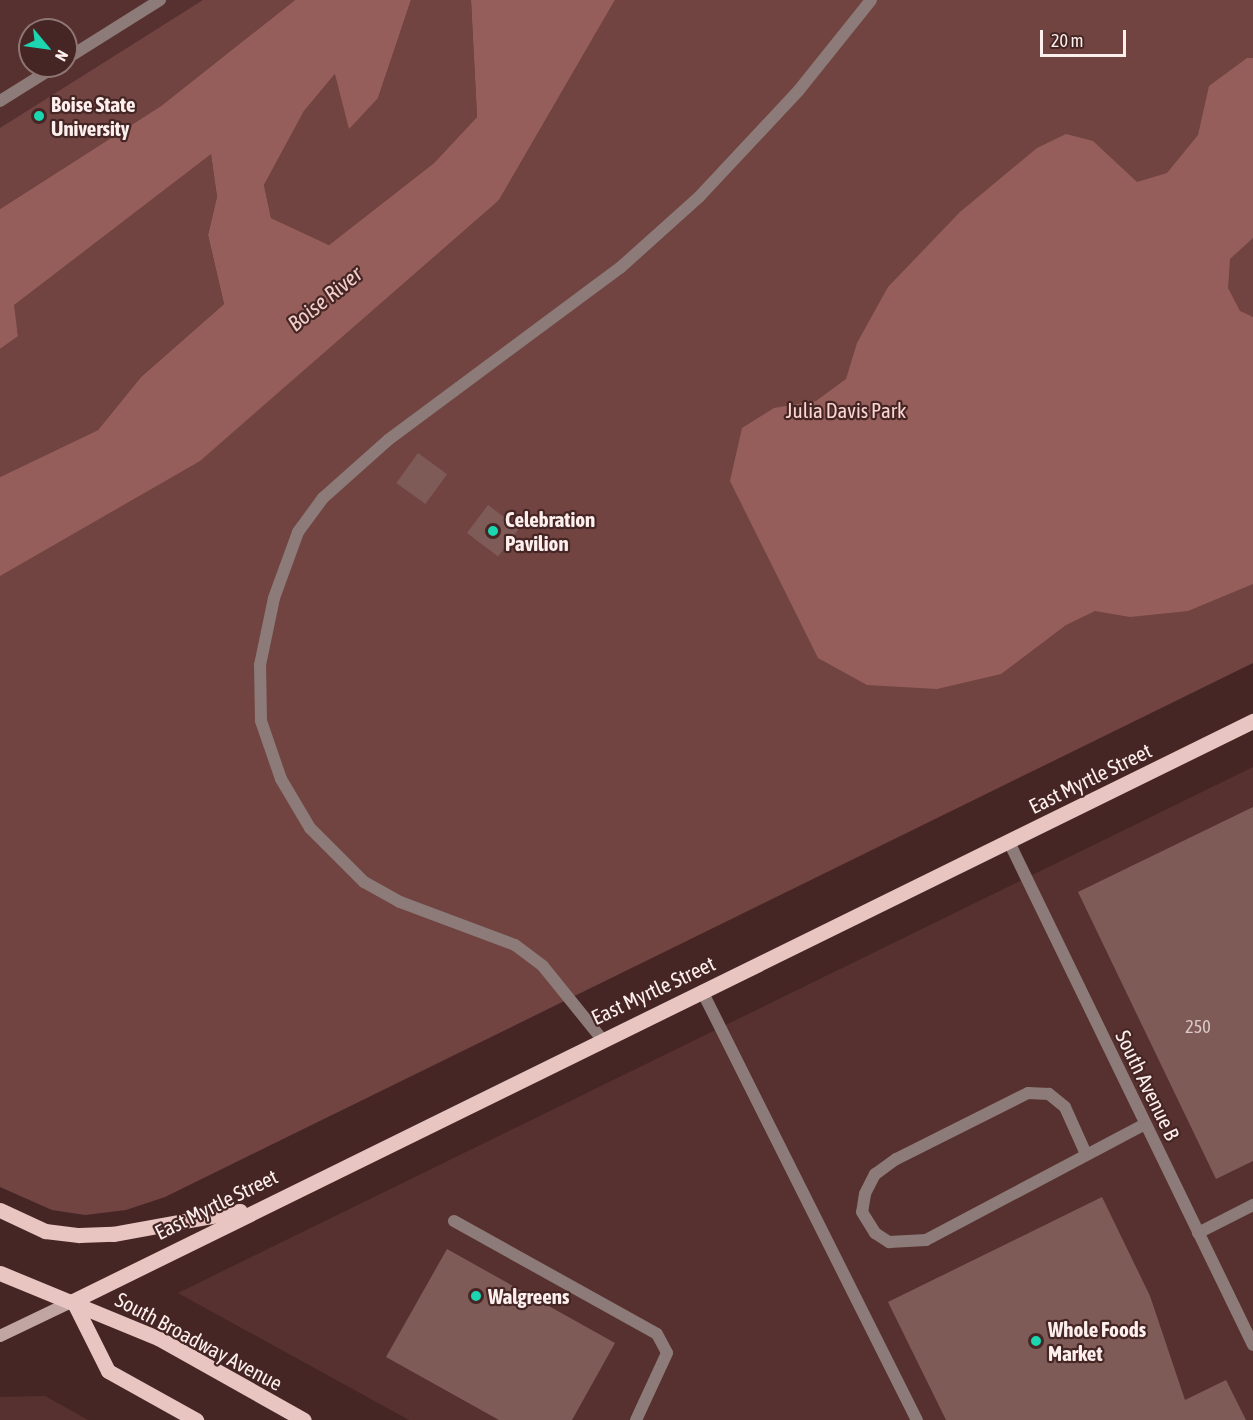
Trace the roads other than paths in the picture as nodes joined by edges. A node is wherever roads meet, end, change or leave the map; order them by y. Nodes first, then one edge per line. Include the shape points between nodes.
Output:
1 (160, 0) edge
2 (871, 0) edge
3 (78, 51) edge
4 (37, 78) edge
5 (0, 101) edge
6 (1253, 721) edge
7 (1009, 842) junction
8 (702, 991) junction
9 (601, 1038) junction
10 (1145, 1124) junction
11 (1086, 1155) junction
12 (1253, 1205) edge
13 (255, 1208) junction
14 (0, 1210) edge
15 (454, 1221) dead end
16 (1198, 1233) junction
17 (0, 1273) edge
18 (73, 1301) junction
19 (0, 1336) edge
20 (1253, 1345) edge
21 (196, 1420) edge
22 (304, 1420) edge
23 (636, 1420) edge
24 (917, 1420) edge

1 - 3 street
2 - 9 street via 799,90 699,197 621,267 388,440 323,498 298,532 274,598 260,665 261,721 281,779 310,828 364,882 400,902 516,945 543,966
4 - 5 street
6 - 7 main road, East Myrtle Street
7 - 8 main road, East Myrtle Street
7 - 10 street, South Avenue B
8 - 9 main road, East Myrtle Street
8 - 24 street
9 - 13 main road, East Myrtle Street
10 - 11 street
10 - 16 street, South Avenue B
11 - 11 street via 926,1240 889,1242 875,1233 862,1212 864,1194 875,1174 896,1159 1028,1093 1050,1094 1065,1107
12 - 16 street
13 - 14 main road via 113,1234 80,1235 45,1231
13 - 18 main road, East Myrtle Street
15 - 23 street via 657,1334 667,1353
16 - 20 street, South Avenue B
17 - 18 main road, South Broadway Avenue
18 - 19 main road
18 - 21 main road, South Broadway Avenue via 108,1371
18 - 22 main road, South Broadway Avenue via 158,1338

